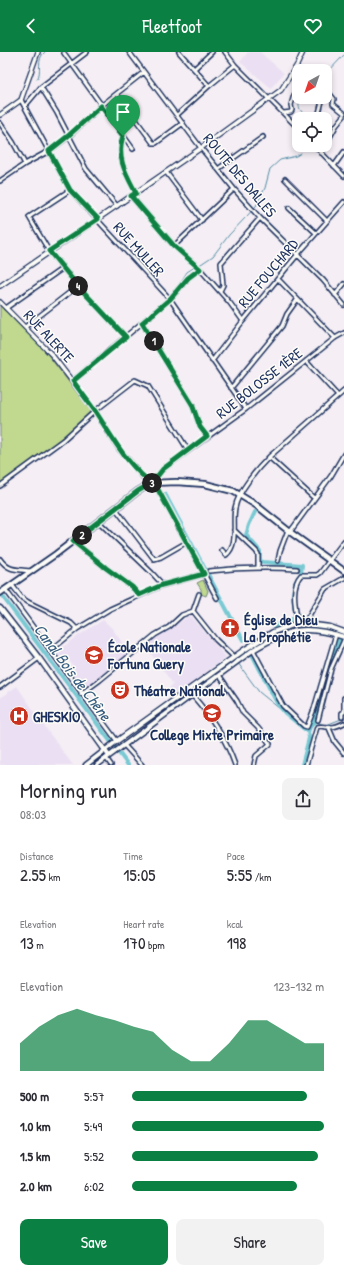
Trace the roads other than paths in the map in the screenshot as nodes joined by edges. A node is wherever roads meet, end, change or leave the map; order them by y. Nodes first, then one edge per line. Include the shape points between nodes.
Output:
1 (38, 52) edge
2 (87, 52) edge
3 (129, 52) edge
4 (179, 52) edge
5 (212, 52) edge
6 (225, 52) edge
7 (303, 52) edge
8 (64, 53) dead end
9 (71, 65) junction
10 (235, 65) junction
11 (195, 70) junction
12 (144, 72) junction
13 (209, 86) junction
14 (41, 88) junction
15 (117, 94) junction
16 (332, 96) edge
17 (269, 98) junction
18 (21, 100) junction
19 (292, 102) edge
20 (25, 106) junction
21 (101, 106) junction
22 (284, 113) junction
23 (0, 115) edge
24 (177, 115) junction
25 (344, 115) edge
26 (292, 122) edge
27 (0, 123) edge
28 (183, 123) junction
29 (332, 133) edge
30 (68, 136) junction
31 (123, 136) junction
32 (262, 137) dead end
33 (201, 148) junction
34 (133, 149) dead end
35 (49, 151) junction
36 (321, 152) edge
37 (344, 152) edge
38 (25, 164) junction
39 (334, 166) junction
40 (218, 169) junction
41 (166, 172) junction
42 (344, 176) edge
43 (285, 179) dead end
44 (0, 181) edge
45 (70, 190) junction
46 (234, 190) junction
47 (136, 193) junction
48 (131, 196) junction
49 (344, 202) edge
50 (117, 206) junction
51 (289, 208) dead end
52 (259, 217) junction
53 (98, 219) junction
54 (202, 220) junction
55 (327, 221) junction
56 (316, 233) junction
57 (174, 246) junction
58 (49, 251) junction
59 (298, 254) junction
60 (63, 268) junction
61 (200, 269) junction
62 (278, 279) junction
63 (344, 284) edge
64 (0, 286) edge
65 (78, 286) junction
66 (220, 292) junction
67 (335, 295) junction
68 (170, 299) junction
69 (297, 300) junction
70 (0, 302) edge
71 (344, 305) edge
72 (6, 308) junction
73 (243, 321) junction
74 (142, 323) junction
75 (25, 327) junction
76 (344, 333) edge
77 (126, 337) junction
78 (335, 338) junction
79 (306, 360) junction
80 (212, 361) junction
81 (73, 381) junction
82 (231, 388) junction
83 (344, 391) edge
84 (338, 396) junction
85 (246, 409) junction
86 (95, 411) junction
87 (207, 436) junction
88 (188, 450) junction
89 (344, 454) edge
90 (270, 457) junction
91 (152, 483) junction
92 (0, 486) edge
93 (240, 494) junction
94 (314, 498) junction
95 (116, 509) junction
96 (98, 522) junction
97 (234, 530) junction
98 (289, 531) junction
99 (73, 541) junction
100 (344, 541) edge
101 (187, 542) junction
102 (222, 550) dead end
103 (0, 559) edge
104 (278, 561) dead end
105 (329, 562) junction
106 (258, 568) junction
107 (297, 569) dead end
108 (32, 571) junction
109 (209, 571) dead end
110 (344, 571) edge
111 (204, 574) junction
112 (344, 578) edge
113 (12, 585) junction
114 (162, 585) junction
115 (5, 590) junction
116 (0, 593) edge
117 (199, 594) dead end
118 (139, 595) junction
119 (217, 598) dead end
120 (0, 608) edge
121 (193, 611) junction
122 (298, 624) junction
123 (307, 624) junction
124 (77, 629) junction
125 (344, 632) edge
126 (336, 634) junction
127 (344, 637) edge
128 (344, 640) edge
129 (253, 650) junction
130 (50, 651) junction
131 (234, 657) junction
132 (39, 658) junction
133 (220, 675) junction
134 (0, 688) edge
135 (81, 694) junction
136 (192, 695) junction
137 (344, 698) edge
138 (342, 717) dead end
139 (318, 720) dead end
140 (344, 723) edge
141 (329, 728) junction
142 (116, 742) junction
143 (124, 745) junction
144 (105, 750) junction
145 (344, 753) edge
146 (109, 756) junction
147 (86, 765) edge
148 (98, 765) edge
149 (111, 765) edge
150 (142, 765) edge
151 (234, 765) edge
152 (254, 765) edge
153 (306, 765) edge

1 - 18 street
2 - 9 street
3 - 12 street, ROUTE DES DALLES
4 - 11 street
5 - 11 street
6 - 10 street
7 - 17 street via 281,90
8 - 9 street
9 - 14 street
9 - 21 street
10 - 13 street
10 - 17 street
11 - 13 street
12 - 15 street
12 - 24 street, ROUTE DES DALLES
13 - 24 street
14 - 20 street
14 - 30 street
15 - 21 street
15 - 28 street via 153,143
16 - 25 street via 333,104
17 - 22 street
17 - 33 street
18 - 20 street, RUE MULLER
18 - 23 street
19 - 22 street via 291,112
20 - 35 street, RUE MULLER
21 - 30 street
21 - 31 street
22 - 26 street
24 - 28 street, ROUTE DES DALLES
25 - 29 street
27 - 38 street
28 - 33 street, ROUTE DES DALLES
30 - 35 street
30 - 50 street via 86,169
31 - 34 street
31 - 47 street via 120,159
32 - 40 street
33 - 40 street, ROUTE DES DALLES
33 - 41 street
35 - 38 street
35 - 45 street, RUE MULLER
36 - 39 street
37 - 39 street
38 - 44 street
39 - 42 street
40 - 46 street, ROUTE DES DALLES
41 - 47 street
41 - 54 street
43 - 55 street
45 - 53 street, RUE MULLER
45 - 58 street via 29,217
46 - 52 street, ROUTE DES DALLES
46 - 54 street
47 - 48 street
48 - 50 street
48 - 57 street
49 - 55 street, RUE FOUCHARD
50 - 53 street
51 - 56 street
52 - 59 street, ROUTE DES DALLES
52 - 66 street via 222,263 223,285
53 - 58 street
53 - 68 street, RUE MULLER
54 - 57 street
55 - 56 street, RUE FOUCHARD
56 - 59 street, RUE FOUCHARD
57 - 61 street
58 - 60 street
58 - 64 street
59 - 62 street, RUE FOUCHARD
59 - 67 street, ROUTE DES DALLES
60 - 65 street
60 - 72 street
61 - 66 street
61 - 68 street via 188,278
62 - 69 street
62 - 73 street, RUE FOUCHARD
63 - 67 street
65 - 75 street
65 - 77 street
66 - 73 street
67 - 71 street, ROUTE DES DALLES
68 - 74 street
68 - 80 street, RUE MULLER
69 - 78 street
69 - 82 street via 282,326
70 - 72 street, RUE ALERTE
72 - 75 street, RUE ALERTE
73 - 80 street, RUE FOUCHARD
74 - 77 street
74 - 87 street via 192,404 200,427
75 - 81 street, RUE ALERTE
76 - 78 street, RUE BOLOSSE 1ÈRE
77 - 81 street
78 - 79 street, RUE BOLOSSE 1ÈRE
79 - 84 street
79 - 85 street, RUE BOLOSSE 1ÈRE
80 - 82 street, RUE MULLER
81 - 86 street, RUE ALERTE
82 - 85 street, RUE MULLER
83 - 84 street
84 - 90 street
85 - 87 street, RUE BOLOSSE 1ÈRE
86 - 88 street via 135,380 148,386
86 - 91 street, RUE ALERTE via 119,449 144,478
86 - 92 street via 63,440
87 - 88 street, RUE BOLOSSE 1ÈRE
88 - 91 street, RUE BOLOSSE 1ÈRE via 163,469
89 - 94 street
90 - 93 street via 258,468
90 - 94 street
91 - 93 main road via 205,484
91 - 95 main road
91 - 101 street
93 - 97 street via 235,506
93 - 98 main road
94 - 98 street
95 - 96 main road
95 - 101 street via 154,559
96 - 99 main road
96 - 114 street
97 - 102 street via 230,552 226,555
97 - 106 street via 258,554
98 - 104 street
98 - 105 main road
99 - 108 main road
99 - 118 street
100 - 105 street
101 - 111 street
103 - 108 street via 9,568
105 - 110 main road
105 - 122 street via 320,574 301,574 297,580
106 - 107 street
106 - 109 street
108 - 113 main road
111 - 114 street
111 - 119 street
112 - 123 street via 325,589 308,617
113 - 115 main road
113 - 124 street via 22,598 65,619
114 - 118 street
115 - 116 main road
115 - 130 street
117 - 121 street
118 - 124 street
120 - 132 main road
121 - 131 street via 216,640
121 - 135 street via 182,615 155,635
122 - 123 main road
122 - 131 main road via 273,632
123 - 125 main road
124 - 130 street
126 - 127 main road
126 - 129 main road via 313,629 294,630
126 - 129 street via 314,709 306,727 283,706
128 - 139 street via 331,669
129 - 133 main road
130 - 135 street
131 - 142 main road
132 - 134 street
132 - 144 main road
133 - 136 main road
133 - 152 street via 242,713 270,744 256,756
135 - 142 street
136 - 143 main road
136 - 151 street via 206,710 232,756
137 - 138 street
140 - 141 street
141 - 145 street via 335,742
141 - 153 street via 317,727
142 - 144 main road
143 - 146 main road
143 - 150 street
144 - 146 main road
144 - 147 main road
146 - 148 main road
146 - 149 street

